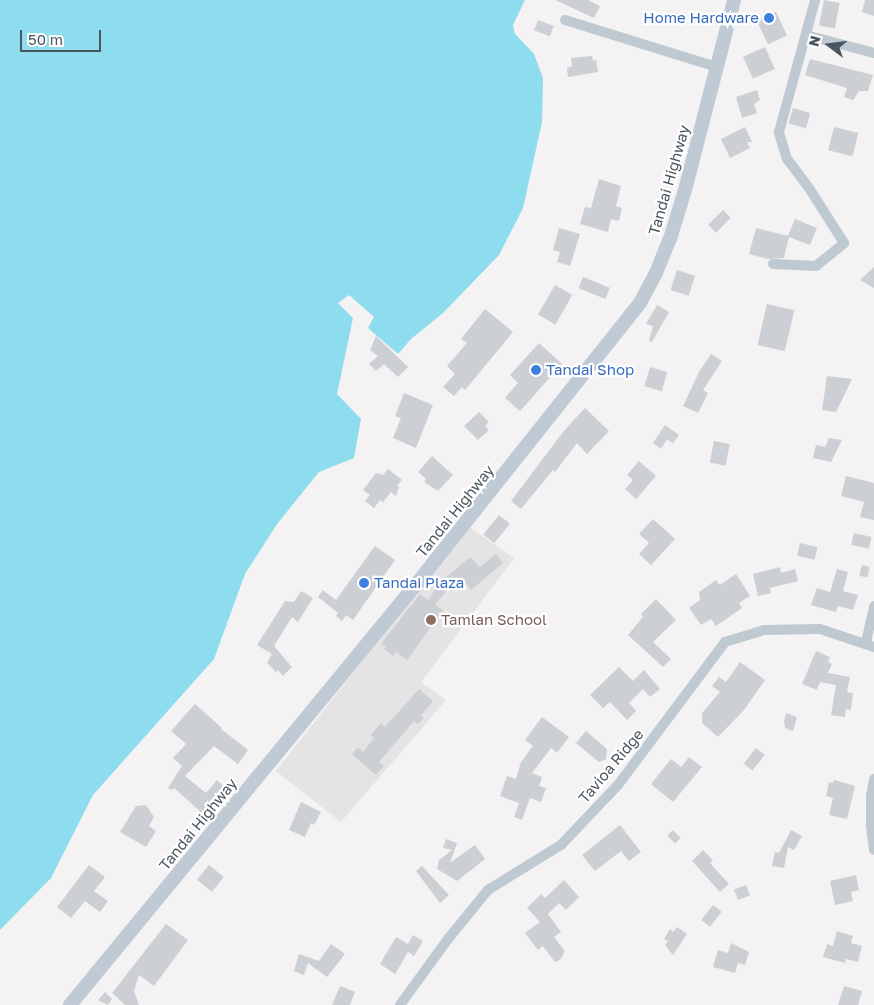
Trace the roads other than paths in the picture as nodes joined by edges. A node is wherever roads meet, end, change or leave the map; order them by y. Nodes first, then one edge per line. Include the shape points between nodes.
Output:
1 (734, 0) edge
2 (815, 0) edge
3 (565, 20) dead end
4 (806, 35) junction
5 (874, 53) edge
6 (717, 67) junction
7 (773, 264) dead end
8 (874, 606) edge
9 (870, 644) edge
10 (874, 779) edge
11 (874, 850) edge
12 (70, 1005) edge
13 (400, 1005) edge

1 - 6 main road, Tandai Highway
2 - 4 street
3 - 6 street
4 - 5 street
4 - 7 street via 779,132 787,159 844,243 816,266
6 - 12 main road, Tandai Highway via 670,238 640,302 412,590
8 - 9 street
9 - 13 street, Tavioa Ridge via 820,629 764,630 725,642 618,785 561,845 488,890
10 - 11 street via 871,826

